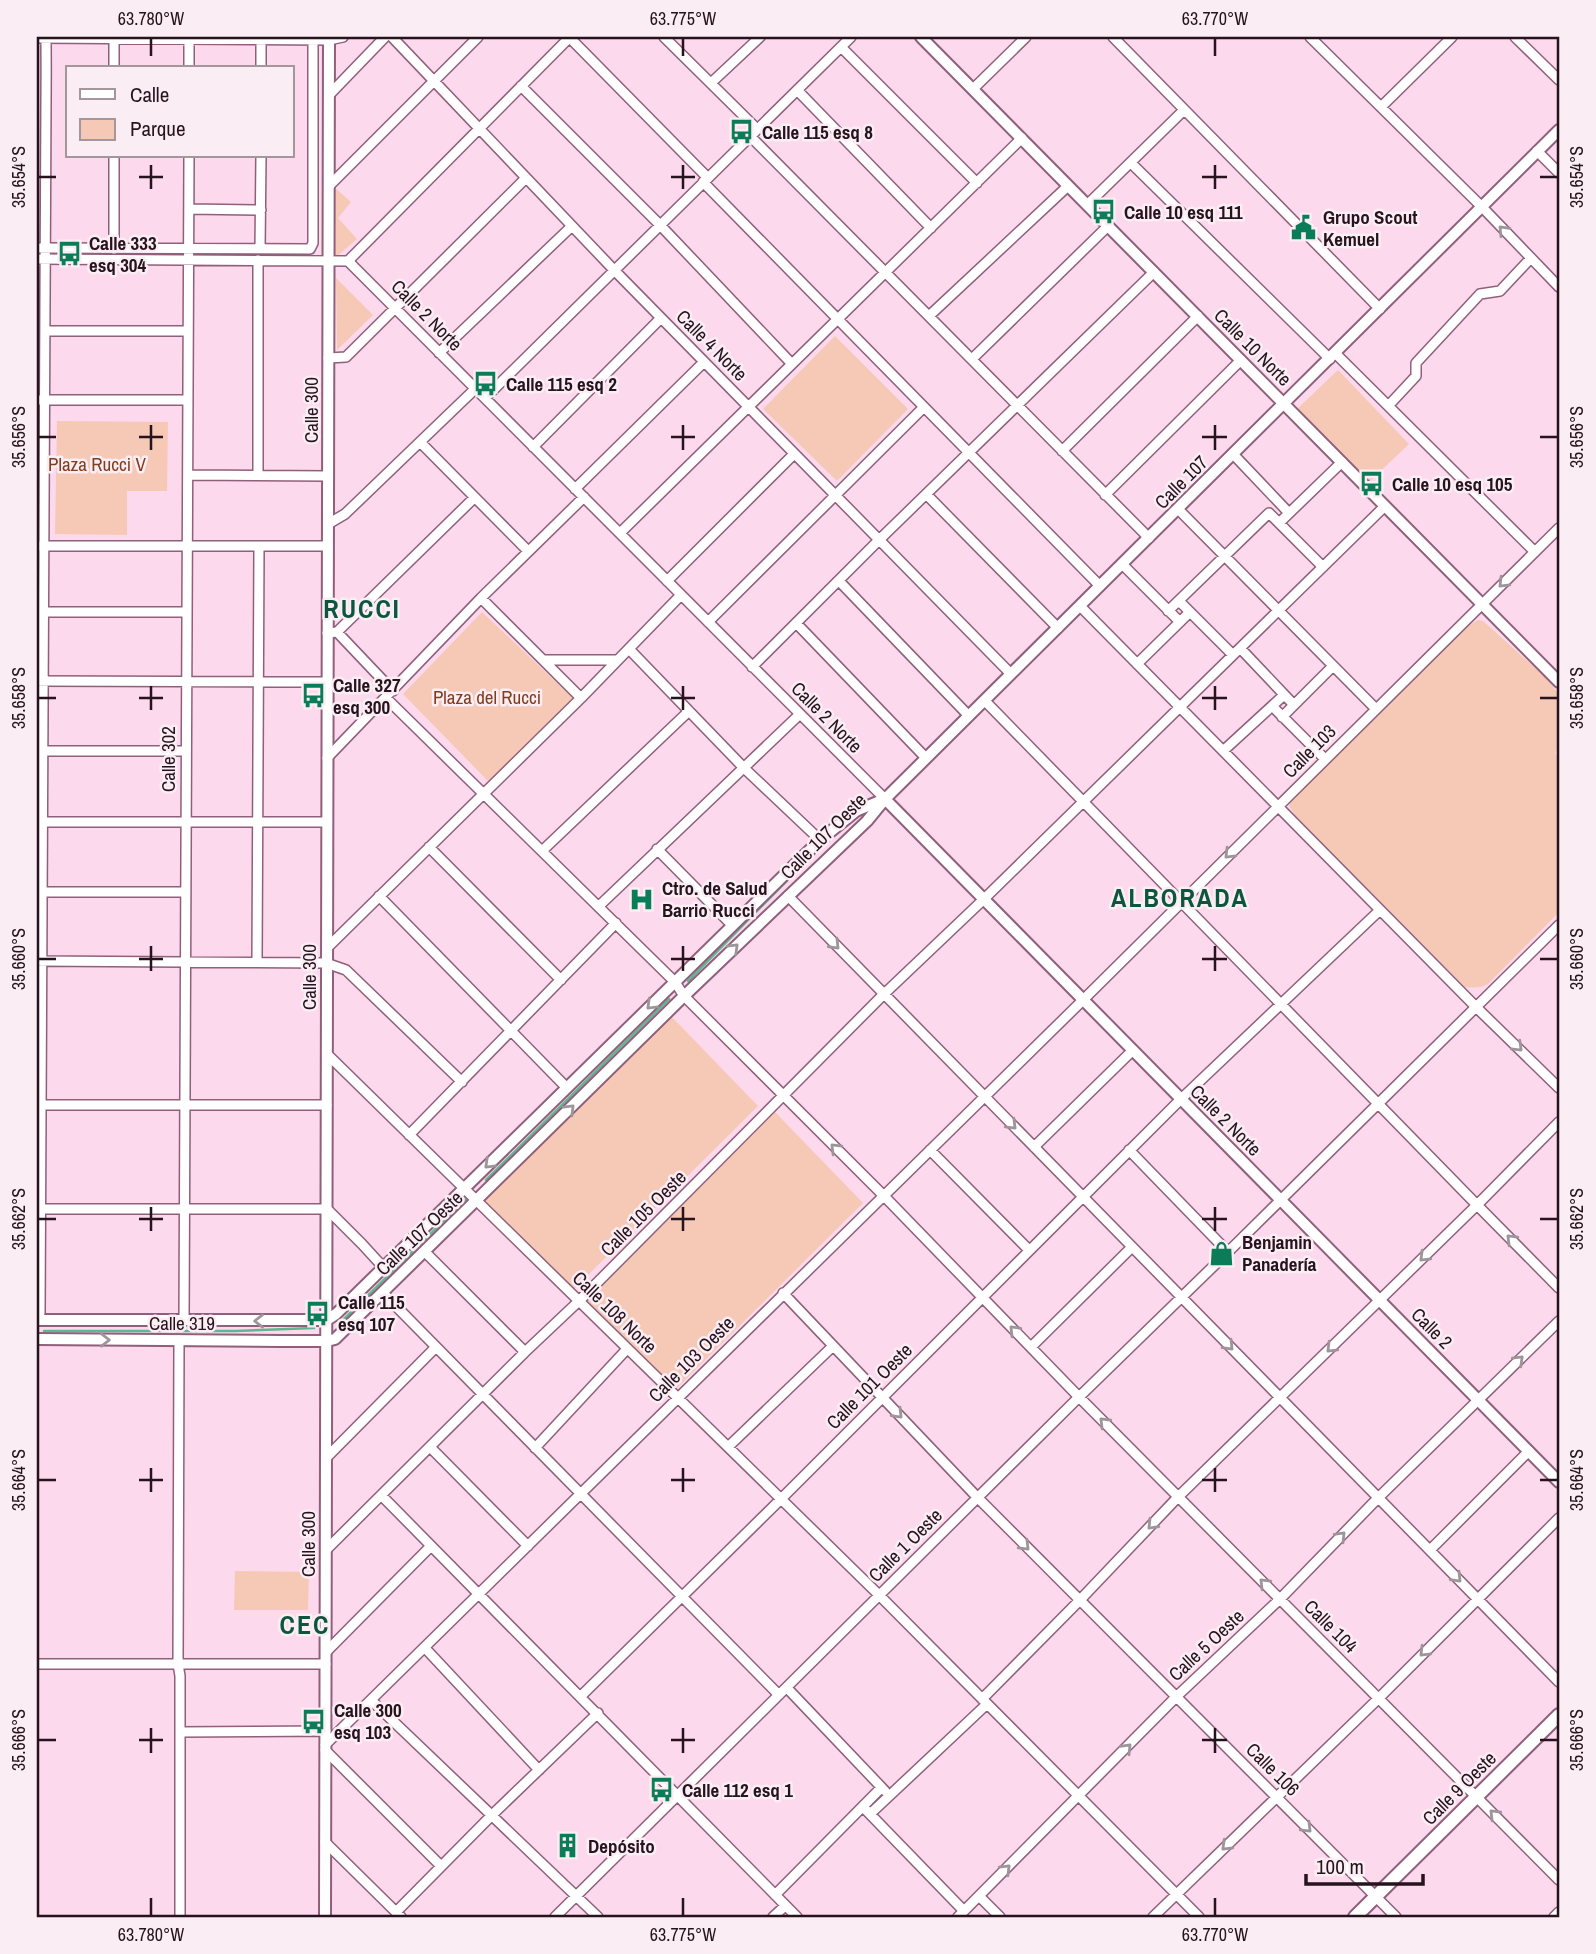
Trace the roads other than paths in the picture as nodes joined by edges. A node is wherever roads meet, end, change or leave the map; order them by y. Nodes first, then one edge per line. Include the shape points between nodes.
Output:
1 (343, 37) edge
2 (385, 37) edge
3 (392, 37) edge
4 (478, 37) edge
5 (570, 37) edge
6 (760, 37) edge
7 (851, 37) edge
8 (921, 37) edge
9 (1026, 37) edge
10 (1113, 37) edge
11 (1310, 37) edge
12 (1452, 37) edge
13 (1515, 37) edge
14 (43, 38) edge
15 (114, 38) edge
16 (189, 38) edge
17 (313, 38) edge
18 (329, 38) edge
19 (667, 38) edge
20 (261, 40) junction
21 (841, 47) junction
22 (114, 66) edge
23 (189, 66) edge
24 (261, 66) edge
25 (1559, 80) edge
26 (434, 81) junction
27 (711, 83) junction
28 (521, 86) junction
29 (973, 89) junction
30 (797, 90) junction
31 (329, 95) junction
32 (1381, 107) junction
33 (1184, 110) junction
34 (479, 129) junction
35 (1559, 130) edge
36 (754, 132) junction
37 (1022, 138) junction
38 (1538, 151) junction
39 (114, 158) edge
40 (189, 158) edge
41 (261, 158) edge
42 (1131, 163) junction
43 (1559, 173) edge
44 (526, 178) junction
45 (706, 180) junction
46 (977, 183) junction
47 (329, 186) junction
48 (1068, 186) junction
49 (1087, 205) junction
50 (1482, 207) junction
51 (189, 209) junction
52 (261, 210) junction
53 (660, 225) junction
54 (572, 226) junction
55 (1108, 226) junction
56 (930, 228) junction
57 (42, 248) edge
58 (114, 248) junction
59 (189, 249) junction
60 (261, 249) junction
61 (37, 259) edge
62 (47, 259) junction
63 (1530, 259) junction
64 (189, 260) junction
65 (258, 260) junction
66 (328, 261) junction
67 (348, 261) junction
68 (614, 270) junction
69 (885, 272) junction
70 (1154, 272) junction
71 (1559, 287) edge
72 (394, 307) junction
73 (1380, 309) junction
74 (929, 316) junction
75 (1198, 316) junction
76 (661, 318) junction
77 (837, 320) junction
78 (47, 331) junction
79 (188, 331) junction
80 (439, 353) junction
81 (1332, 356) junction
82 (328, 358) junction
83 (972, 359) junction
84 (1241, 360) junction
85 (704, 362) junction
86 (792, 364) junction
87 (475, 389) junction
88 (485, 398) junction
89 (42, 400) edge
90 (188, 400) junction
91 (1284, 403) junction
92 (1017, 405) junction
93 (1389, 405) junction
94 (748, 407) junction
95 (923, 408) junction
96 (420, 442) junction
97 (533, 447) junction
98 (1062, 451) junction
99 (968, 453) junction
100 (794, 454) junction
101 (1233, 454) junction
102 (1342, 462) junction
103 (41, 474) edge
104 (188, 475) junction
105 (258, 475) junction
106 (328, 475) junction
107 (575, 489) junction
108 (926, 494) junction
109 (835, 495) junction
110 (1105, 495) junction
111 (584, 497) junction
112 (474, 498) junction
113 (1385, 506) junction
114 (1178, 509) junction
115 (1289, 513) junction
116 (1279, 523) junction
117 (328, 524) junction
118 (1559, 528) edge
119 (620, 534) junction
120 (1149, 538) junction
121 (879, 540) junction
122 (41, 546) edge
123 (188, 546) junction
124 (259, 546) junction
125 (328, 546) junction
126 (528, 551) junction
127 (1535, 552) junction
128 (1225, 556) junction
129 (1122, 564) junction
130 (1323, 567) junction
131 (839, 580) junction
132 (667, 581) junction
133 (1100, 586) junction
134 (681, 595) junction
135 (481, 598) junction
136 (1179, 601) junction
137 (1482, 604) junction
138 (1080, 606) junction
139 (1279, 610) junction
140 (1168, 611) junction
141 (41, 612) edge
142 (187, 612) junction
143 (1190, 612) junction
144 (708, 622) junction
145 (1180, 622) junction
146 (796, 623) junction
147 (1058, 628) junction
148 (332, 633) junction
149 (629, 649) junction
150 (1236, 652) junction
151 (544, 660) junction
152 (618, 660) junction
153 (1137, 664) junction
154 (1333, 666) junction
155 (752, 667) junction
156 (1011, 674) junction
157 (41, 681) edge
158 (186, 682) junction
159 (257, 682) junction
160 (327, 682) junction
161 (1559, 682) edge
162 (389, 694) junction
163 (1284, 695) junction
164 (581, 698) junction
165 (985, 701) junction
166 (1294, 705) junction
167 (1272, 706) junction
168 (1180, 707) junction
169 (1376, 709) junction
170 (689, 711) junction
171 (800, 714) junction
172 (969, 716) junction
173 (1282, 717) junction
174 (41, 751) edge
175 (186, 751) junction
176 (1223, 751) junction
177 (327, 758) junction
178 (926, 758) junction
179 (1325, 759) junction
180 (744, 768) junction
181 (484, 794) junction
182 (885, 799) junction
183 (1083, 802) junction
184 (1278, 806) junction
185 (40, 822) edge
186 (185, 822) junction
187 (257, 822) junction
188 (327, 822) junction
189 (820, 839) junction
190 (429, 847) junction
191 (657, 849) junction
192 (543, 850) junction
193 (40, 892) edge
194 (186, 892) junction
195 (379, 896) junction
196 (788, 896) junction
197 (984, 899) junction
198 (1181, 902) junction
199 (599, 906) junction
200 (1380, 909) junction
201 (616, 923) junction
202 (732, 925) junction
203 (1559, 925) edge
204 (327, 948) junction
205 (40, 961) edge
206 (186, 962) junction
207 (257, 962) junction
208 (326, 963) junction
209 (561, 980) junction
210 (675, 982) junction
211 (883, 995) junction
212 (684, 996) junction
213 (1083, 1000) junction
214 (1279, 1003) junction
215 (1476, 1007) junction
216 (512, 1031) junction
217 (1133, 1050) junction
218 (327, 1054) junction
219 (462, 1082) junction
220 (567, 1088) junction
221 (1559, 1088) edge
222 (784, 1096) junction
223 (984, 1097) junction
224 (1181, 1099) junction
225 (1377, 1103) junction
226 (39, 1105) edge
227 (186, 1105) junction
228 (327, 1105) junction
229 (1559, 1122) edge
230 (409, 1135) junction
231 (1034, 1147) junction
232 (930, 1150) junction
233 (1129, 1150) junction
234 (464, 1188) junction
235 (884, 1196) junction
236 (1083, 1197) junction
237 (1280, 1199) junction
238 (477, 1201) junction
239 (1477, 1205) junction
240 (39, 1209) edge
241 (185, 1209) junction
242 (327, 1209) junction
243 (1132, 1247) junction
244 (1029, 1250) junction
245 (425, 1252) junction
246 (1228, 1252) junction
247 (383, 1267) junction
248 (1559, 1287) edge
249 (383, 1293) junction
250 (783, 1293) junction
251 (982, 1297) junction
252 (1181, 1297) junction
253 (1380, 1300) junction
254 (579, 1301) junction
255 (37, 1318) edge
256 (184, 1321) junction
257 (327, 1321) junction
258 (1559, 1321) edge
259 (37, 1339) edge
260 (179, 1340) junction
261 (327, 1341) junction
262 (833, 1346) junction
263 (436, 1347) junction
264 (1031, 1347) junction
265 (627, 1349) junction
266 (526, 1352) junction
267 (483, 1395) junction
268 (1079, 1396) junction
269 (882, 1397) junction
270 (677, 1398) junction
271 (1280, 1398) junction
272 (1479, 1400) junction
273 (430, 1447) junction
274 (728, 1447) junction
275 (535, 1448) junction
276 (1529, 1451) junction
277 (327, 1457) junction
278 (1559, 1482) edge
279 (581, 1494) junction
280 (382, 1496) junction
281 (977, 1497) junction
282 (1178, 1497) junction
283 (1378, 1498) junction
284 (781, 1499) junction
285 (1559, 1518) edge
286 (432, 1546) junction
287 (528, 1546) junction
288 (326, 1550) junction
289 (1430, 1550) junction
290 (479, 1594) junction
291 (879, 1595) junction
292 (682, 1597) junction
293 (1280, 1599) junction
294 (1477, 1599) junction
295 (1080, 1601) junction
296 (425, 1648) junction
297 (326, 1658) junction
298 (37, 1664) edge
299 (178, 1664) junction
300 (1559, 1682) edge
301 (787, 1688) junction
302 (779, 1695) junction
303 (581, 1696) junction
304 (1176, 1697) junction
305 (1378, 1698) junction
306 (371, 1700) junction
307 (985, 1701) junction
308 (598, 1713) junction
309 (1559, 1715) edge
310 (326, 1731) junction
311 (180, 1732) junction
312 (326, 1747) junction
313 (539, 1770) junction
314 (881, 1788) junction
315 (678, 1796) junction
316 (889, 1796) junction
317 (1079, 1796) junction
318 (1276, 1797) junction
319 (1477, 1797) junction
320 (866, 1810) junction
321 (492, 1815) junction
322 (325, 1842) junction
323 (441, 1866) junction
324 (1559, 1880) edge
325 (1176, 1894) junction
326 (775, 1895) junction
327 (577, 1896) junction
328 (979, 1896) junction
329 (1376, 1897) junction
330 (785, 1906) junction
331 (1559, 1912) edge
332 (961, 1914) edge
333 (398, 1915) edge
334 (180, 1917) edge
335 (325, 1917) edge
336 (555, 1917) edge
337 (598, 1917) edge
338 (773, 1917) edge
339 (797, 1917) edge
340 (1000, 1917) edge
341 (1153, 1917) edge
342 (1199, 1917) edge
343 (1355, 1917) edge
344 (1396, 1917) edge
345 (1554, 1917) edge

1 - 18 street
2 - 31 street
3 - 26 street, Calle 4 Norte
4 - 26 street
5 - 28 street
5 - 45 street
6 - 27 street
7 - 21 street
8 - 29 street, Calle 10 Norte
9 - 29 street
10 - 33 street
11 - 32 street
12 - 32 street
13 - 25 street
14 - 15 street
14 - 57 street
15 - 16 street
15 - 22 street
16 - 20 street
16 - 23 street
17 - 18 street
17 - 20 street
17 - 60 street via 313,243 310,249
18 - 31 street, Calle 300
19 - 27 street
20 - 24 street
21 - 30 street
21 - 46 street
26 - 34 street, Calle 4 Norte
26 - 47 street
27 - 36 street
28 - 34 street
28 - 53 street
29 - 37 street, Calle 10 Norte
30 - 36 street
30 - 56 street
31 - 47 street, Calle 300
32 - 50 street
33 - 42 street
33 - 73 street
34 - 44 street, Calle 4 Norte
34 - 67 street
35 - 38 street, Calle 107
36 - 45 street
36 - 69 street
37 - 46 street
37 - 48 street, Calle 10 Norte
38 - 43 street
38 - 50 street, Calle 107
39 - 58 street
40 - 51 street, Calle 302
41 - 52 street
42 - 49 street
42 - 81 street
44 - 54 street, Calle 4 Norte
44 - 72 street
45 - 53 street
45 - 77 street
46 - 56 street
47 - 66 street, Calle 300
48 - 49 street, Calle 10 Norte
48 - 74 street
49 - 55 street, Calle 10 Norte
63 -> 50 street
50 - 73 street, Calle 107
51 - 52 street
51 - 59 street, Calle 302
52 - 60 street
53 - 68 street
53 - 86 street
54 - 68 street, Calle 4 Norte
54 - 80 street
55 - 70 street, Calle 10 Norte
55 - 83 street
56 - 69 street
57 - 58 street
57 - 62 street
58 - 59 street
59 - 60 street
59 - 64 street, Calle 302
61 - 62 street
62 - 64 street
62 - 78 street
63 - 71 street
63 - 93 street via 1500,291 1480,294 1416,363 1416,376
64 - 65 street
64 - 79 street, Calle 302
65 - 66 street
65 - 105 street
66 - 67 street
66 - 82 street, Calle 300
67 - 72 street, Calle 2 Norte
68 - 76 street, Calle 4 Norte
68 - 88 street
69 - 74 street
69 - 77 street
70 - 75 street, Calle 10 Norte
70 - 92 street
72 - 80 street, Calle 2 Norte
72 - 82 street via 346,356
73 - 81 street, Calle 107
74 - 83 street
75 - 84 street, Calle 10 Norte
75 - 98 street
76 - 85 street, Calle 4 Norte
76 - 97 street
77 - 86 street
77 - 95 street
78 - 79 street
78 - 89 street
79 - 90 street, Calle 302
80 - 87 street, Calle 2 Norte
81 - 91 street, Calle 107
81 - 93 street
82 - 106 street, Calle 300
83 - 92 street
84 - 91 street, Calle 10 Norte
84 - 110 street
85 - 94 street, Calle 4 Norte
85 - 107 street
86 - 94 street
87 - 88 street, Calle 2 Norte
87 - 96 street
88 - 97 street, Calle 2 Norte
89 - 90 street
89 - 103 street
90 - 104 street, Calle 302
91 - 101 street, Calle 107
91 - 102 street, Calle 10 Norte
92 - 98 street
92 - 99 street
93 - 127 street
94 - 100 street, Calle 4 Norte
94 - 119 street
95 - 99 street
95 - 109 street
96 - 112 street
96 - 117 street via 345,514
97 - 107 street, Calle 2 Norte
98 - 110 street
99 - 108 street
99 - 133 street
100 - 109 street, Calle 4 Norte
100 - 132 street
101 - 114 street, Calle 107
101 - 115 street
102 - 113 street, Calle 10 Norte
102 - 115 street
103 - 122 street
104 - 105 street
104 - 123 street, Calle 302
105 - 106 street
106 - 117 street, Calle 300
107 - 111 street, Calle 2 Norte
108 - 121 street
108 - 147 street
109 - 121 street, Calle 4 Norte
109 - 144 street
110 - 120 street
111 - 119 street, Calle 2 Norte
111 - 126 street
112 - 126 street
112 - 148 street
113 - 130 street, Calle 105 Oeste
113 - 137 street, Calle 10 Norte
114 - 120 street, Calle 107
114 - 128 street
115 - 116 street
116 - 128 street via 1269,513
116 - 130 street
117 - 125 street, Calle 300
118 - 127 street, Calle 103
119 - 132 street, Calle 2 Norte
120 - 129 street, Calle 107
121 - 131 street
121 - 156 street, Calle 4 Norte
122 - 123 street
122 - 141 street
123 - 124 street
123 - 142 street, Calle 302
124 - 125 street
124 - 159 street
125 - 148 street, Calle 300
126 - 135 street
127 -> 137 street, Calle 103
128 - 136 street
128 - 139 street
129 - 133 street, Calle 107
129 - 140 street
130 - 139 street, Calle 105 Oeste
131 - 146 street
131 - 172 street
132 - 134 street, Calle 2 Norte
133 - 138 street, Calle 107
134 - 144 street, Calle 2 Norte
134 - 149 street
135 - 151 street
135 - 162 street
136 - 140 street
136 - 143 street
137 - 161 street, Calle 10 Norte
137 - 169 street, Calle 103
138 - 147 street, Calle 107
138 - 153 street
139 - 150 street, Calle 105 Oeste
139 - 154 street
140 - 145 street
141 - 142 street
141 - 157 street
142 - 158 street, Calle 302
143 - 145 street
143 - 150 street
144 - 155 street, Calle 2 Norte
145 - 153 street
146 - 155 street
146 - 178 street
147 - 156 street, Calle 107
148 - 160 street, Calle 300
148 - 162 street, Calle 104
149 - 152 street
149 - 170 street
150 - 163 street
150 - 168 street, Calle 105 Oeste
151 - 152 street
151 - 164 street
152 - 164 street
153 - 168 street
154 - 166 street
154 - 169 street
155 - 171 street, Calle 2 Norte
156 - 165 street, Calle 107
157 - 158 street
157 - 174 street
158 - 159 street
158 - 175 street, Calle 302
159 - 160 street
159 - 187 street
160 - 177 street, Calle 300
162 - 177 street
162 - 181 street, Calle 104
163 - 166 street
163 - 167 street
164 - 181 street
165 - 172 street, Calle 107
165 - 183 street
166 - 173 street
167 - 173 street
167 - 176 street
168 - 176 street
168 - 183 street, Calle 105 Oeste
169 - 179 street, Calle 103
170 - 180 street
170 - 192 street
171 - 180 street
171 - 182 street, Calle 2 Norte
172 - 178 street, Calle 107
173 - 179 street
174 - 175 street
174 - 185 street
175 - 186 street, Calle 302
176 - 184 street
177 - 188 street, Calle 300
178 - 182 street, Calle 107
179 - 184 street, Calle 103
180 - 189 street
180 - 191 street
181 - 190 street
181 - 192 street, Calle 104
182 - 189 street, Calle 107 Oeste via 856,811
182 - 196 street, Calle 107 Oeste
182 - 197 street, Calle 2 Norte
183 - 197 street, Calle 105 Oeste
183 - 198 street
184 -> 198 street, Calle 103
184 - 200 street
185 - 186 street
185 - 193 street
186 - 187 street
186 - 194 street, Calle 302
187 - 188 street
187 - 207 street
188 - 204 street, Calle 300
189 - 202 street, Calle 107 Oeste
190 - 195 street
190 - 209 street
191 - 199 street
191 - 202 street
192 - 199 street, Calle 104
193 - 194 street
193 - 205 street
194 - 206 street, Calle 302
195 - 204 street
195 - 216 street
196 -> 211 street
212 -> 196 street, Calle 107 Oeste
197 - 211 street, Calle 105 Oeste
197 - 213 street, Calle 2 Norte
198 - 213 street, Calle 103
198 - 214 street
199 - 201 street, Calle 104
200 - 214 street, Calle 101 Oeste
200 - 215 street
201 - 209 street
201 - 210 street, Calle 104
202 - 210 street, Calle 107 Oeste
203 - 215 street, Calle 1 Oeste
204 - 208 street, Calle 300
205 - 206 street
205 - 226 street
206 - 207 street
206 - 227 street, Calle 302
207 - 208 street
208 - 218 street, Calle 300
208 - 219 street via 346,970
209 - 216 street
210 - 212 street, Calle 104
210 -> 220 street, Calle 107 Oeste
211 - 222 street, Calle 105 Oeste
211 - 223 street
212 - 222 street, Calle 104
238 -> 212 street, Calle 107 Oeste
213 - 217 street, Calle 2 Norte
213 - 223 street, Calle 103 Oeste
214 - 224 street, Calle 101 Oeste
214 - 225 street
215 -> 221 street
215 - 225 street, Calle 1 Oeste
216 - 219 street
216 - 220 street
217 - 224 street, Calle 2 Norte
217 - 231 street
218 - 228 street, Calle 300
218 - 230 street, Calle 108 Norte
219 - 230 street
220 -> 234 street, Calle 107 Oeste
235 -> 222 street, Calle 104
222 - 254 street, Calle 105 Oeste
223 -> 231 street
223 - 232 street, Calle 103 Oeste
224 - 233 street, Calle 101 Oeste
224 - 237 street, Calle 2 Norte
225 - 237 street, Calle 1 Oeste
225 - 239 street
226 - 227 street
226 - 240 street
227 - 228 street
227 - 241 street, Calle 302
228 - 242 street, Calle 300
229 - 239 street
230 - 234 street, Calle 108 Norte
231 - 236 street
232 - 235 street, Calle 103 Oeste
232 - 244 street
233 - 236 street, Calle 101 Oeste
233 - 246 street
234 - 238 street, Calle 108 Norte
234 - 247 street, Calle 107 Oeste
235 - 250 street, Calle 103 Oeste
235 - 251 street, Calle 104
236 - 243 street
236 - 244 street, Calle 101 Oeste
237 - 246 street, Calle 1 Oeste
237 - 253 street, Calle 2
238 - 245 street, Calle 107 Oeste
238 - 254 street, Calle 108 Norte
248 -> 239 street
239 -> 253 street
240 - 241 street
240 - 255 street
241 - 242 street
241 - 256 street, Calle 302
242 - 247 street
242 - 257 street, Calle 300
243 - 252 street
243 - 264 street
244 - 251 street, Calle 101 Oeste
245 - 249 street, Calle 107 Oeste
245 - 266 street
246 - 252 street, Calle 1 Oeste
247 - 257 street, Calle 107 Oeste
249 - 261 street, Calle 107 Oeste via 335,1339
249 - 263 street
250 - 262 street, Calle 106
250 - 270 street, Calle 103 Oeste
264 -> 251 street, Calle 104
251 - 269 street, Calle 101 Oeste
252 - 268 street, Calle 1 Oeste
252 -> 271 street
253 -> 271 street
253 - 272 street, Calle 2
254 - 265 street, Calle 108 Norte
254 - 266 street, Calle 105 Oeste
255 - 256 street, Calle 319
257 -> 256 street, Calle 319
257 - 261 street, Calle 300
272 -> 258 street, Calle 5 Oeste
259 -> 260 street, Calle 319
260 - 261 street, Calle 319
260 - 299 street
261 - 277 street, Calle 300
262 - 269 street, Calle 106
262 - 274 street
263 - 267 street
263 - 277 street
264 - 268 street, Calle 104
265 - 270 street, Calle 108 Norte
265 - 275 street
266 - 267 street, Calle 105 Oeste
267 - 273 street, Calle 105 Oeste
267 - 275 street
268 - 281 street, Calle 1 Oeste
282 -> 268 street, Calle 104
269 -> 281 street, Calle 106
269 - 284 street, Calle 101 Oeste
270 - 274 street, Calle 108 Norte
270 - 279 street, Calle 103 Oeste
271 - 282 street
271 - 283 street
272 - 276 street, Calle 2
272 - 283 street, Calle 5 Oeste
273 - 280 street, Calle 105 Oeste
273 - 287 street
274 - 284 street, Calle 108 Norte
275 - 279 street
276 - 278 street, Calle 2
276 - 289 street
277 - 288 street, Calle 300
279 - 287 street, Calle 103 Oeste
279 - 292 street
280 - 286 street
280 - 288 street, Calle 105 Oeste
281 - 291 street, Calle 1 Oeste
281 -> 295 street, Calle 106
293 -> 282 street, Calle 104
282 -> 295 street
283 - 289 street
293 -> 283 street, Calle 5 Oeste
284 - 291 street, Calle 108 Norte
284 - 292 street, Calle 101 Oeste
285 - 294 street
286 - 290 street
286 - 297 street
287 - 290 street, Calle 103 Oeste
288 - 297 street, Calle 300
289 -> 294 street
290 - 296 street, Calle 103 Oeste
290 - 303 street
291 - 301 street, Calle 1 Oeste
291 - 307 street, Calle 108 Norte
292 - 302 street
292 - 303 street, Calle 101 Oeste
293 - 304 street, Calle 5 Oeste
293 - 305 street, Calle 104
294 - 300 street
294 -> 305 street
295 - 304 street, Calle 106
295 - 307 street
296 - 306 street, Calle 103 Oeste
296 - 313 street
297 - 299 street
297 - 310 street, Calle 300
298 - 299 street
299 - 311 street
301 - 302 street, Calle 1 Oeste
301 - 314 street
302 - 315 street, Calle 1 Oeste
303 - 308 street
317 -> 304 street, Calle 5 Oeste
304 - 318 street, Calle 106
305 - 318 street
305 - 319 street, Calle 104
306 - 312 street, Calle 103 Oeste
306 - 321 street
307 - 316 street
307 - 317 street, Calle 108 Norte
308 - 313 street
308 - 315 street
309 - 319 main road, Calle 9 Oeste
310 - 311 street
310 - 312 street, Calle 300
311 - 334 street
312 - 322 street, Calle 300
312 - 323 street
313 - 321 street
314 - 316 street
314 - 320 street
315 - 326 street
315 - 327 street, Calle 1 Oeste
316 - 320 street
317 - 325 street, Calle 108 Norte
328 -> 317 street, Calle 5 Oeste
318 -> 325 street
318 -> 329 street, Calle 106
324 -> 319 street, Calle 104
319 - 329 main road, Calle 9 Oeste
320 - 326 street
320 - 332 street
321 - 323 street
321 - 327 street
322 - 333 street
322 - 335 street, Calle 300
323 - 333 street
325 - 341 street
325 - 342 street, Calle 108 Norte
326 - 330 street
327 - 336 street, Calle 1 Oeste
327 - 337 street
328 - 332 street, Calle 5 Oeste
328 - 340 street
329 - 343 main road, Calle 9 Oeste
329 - 344 street, Calle 106
330 - 338 street
330 - 339 street
331 - 345 street

